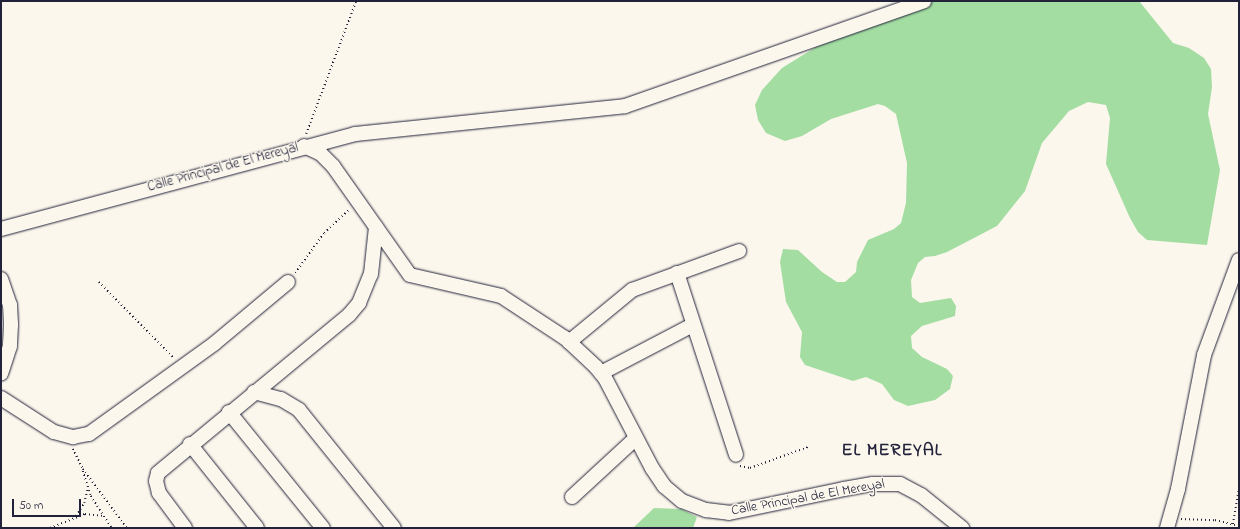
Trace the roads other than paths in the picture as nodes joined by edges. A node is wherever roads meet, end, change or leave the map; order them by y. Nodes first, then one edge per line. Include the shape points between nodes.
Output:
1 (924, 1) edge
2 (304, 146) junction
3 (376, 227) junction
4 (2, 232) edge
5 (739, 251) dead end
6 (1239, 260) edge
7 (677, 273) junction
8 (1, 277) edge
9 (288, 282) road end
10 (693, 325) junction
11 (569, 342) junction
12 (602, 373) junction
13 (1, 374) edge
14 (254, 392) junction
15 (1, 398) edge
16 (229, 412) junction
17 (636, 438) junction
18 (190, 444) junction
19 (736, 455) road end
20 (572, 497) dead end
21 (1168, 527) edge
22 (185, 528) edge
23 (257, 528) edge
24 (323, 528) edge
25 (394, 528) edge
26 (962, 528) edge

1 - 2 street via 625,106 384,129
2 - 3 street, Calle Principal de El Mereyal via 321,154 333,166
2 - 4 street, Calle Principal de El Mereyal
3 - 11 street, Calle Principal de El Mereyal via 410,275 501,296
3 - 14 street via 374,262 359,302 344,319
5 - 7 street
6 - 21 street via 1204,354 1178,489
7 - 10 street
7 - 11 street via 632,290
8 - 13 street via 10,305 11,336 8,356
9 - 15 street via 238,325 89,434 73,437 47,428
10 - 12 street
10 - 19 street
11 - 12 street, Calle Principal de El Mereyal
12 - 17 street, Calle Principal de El Mereyal
14 - 16 street
14 - 25 street via 282,400 299,410
16 - 18 street
16 - 24 street
17 - 20 street
17 - 26 street, Calle Principal de El Mereyal via 664,486 682,501 706,510 729,513 844,489 890,483 908,486
18 - 22 street via 163,467 156,481 164,501
18 - 23 street

